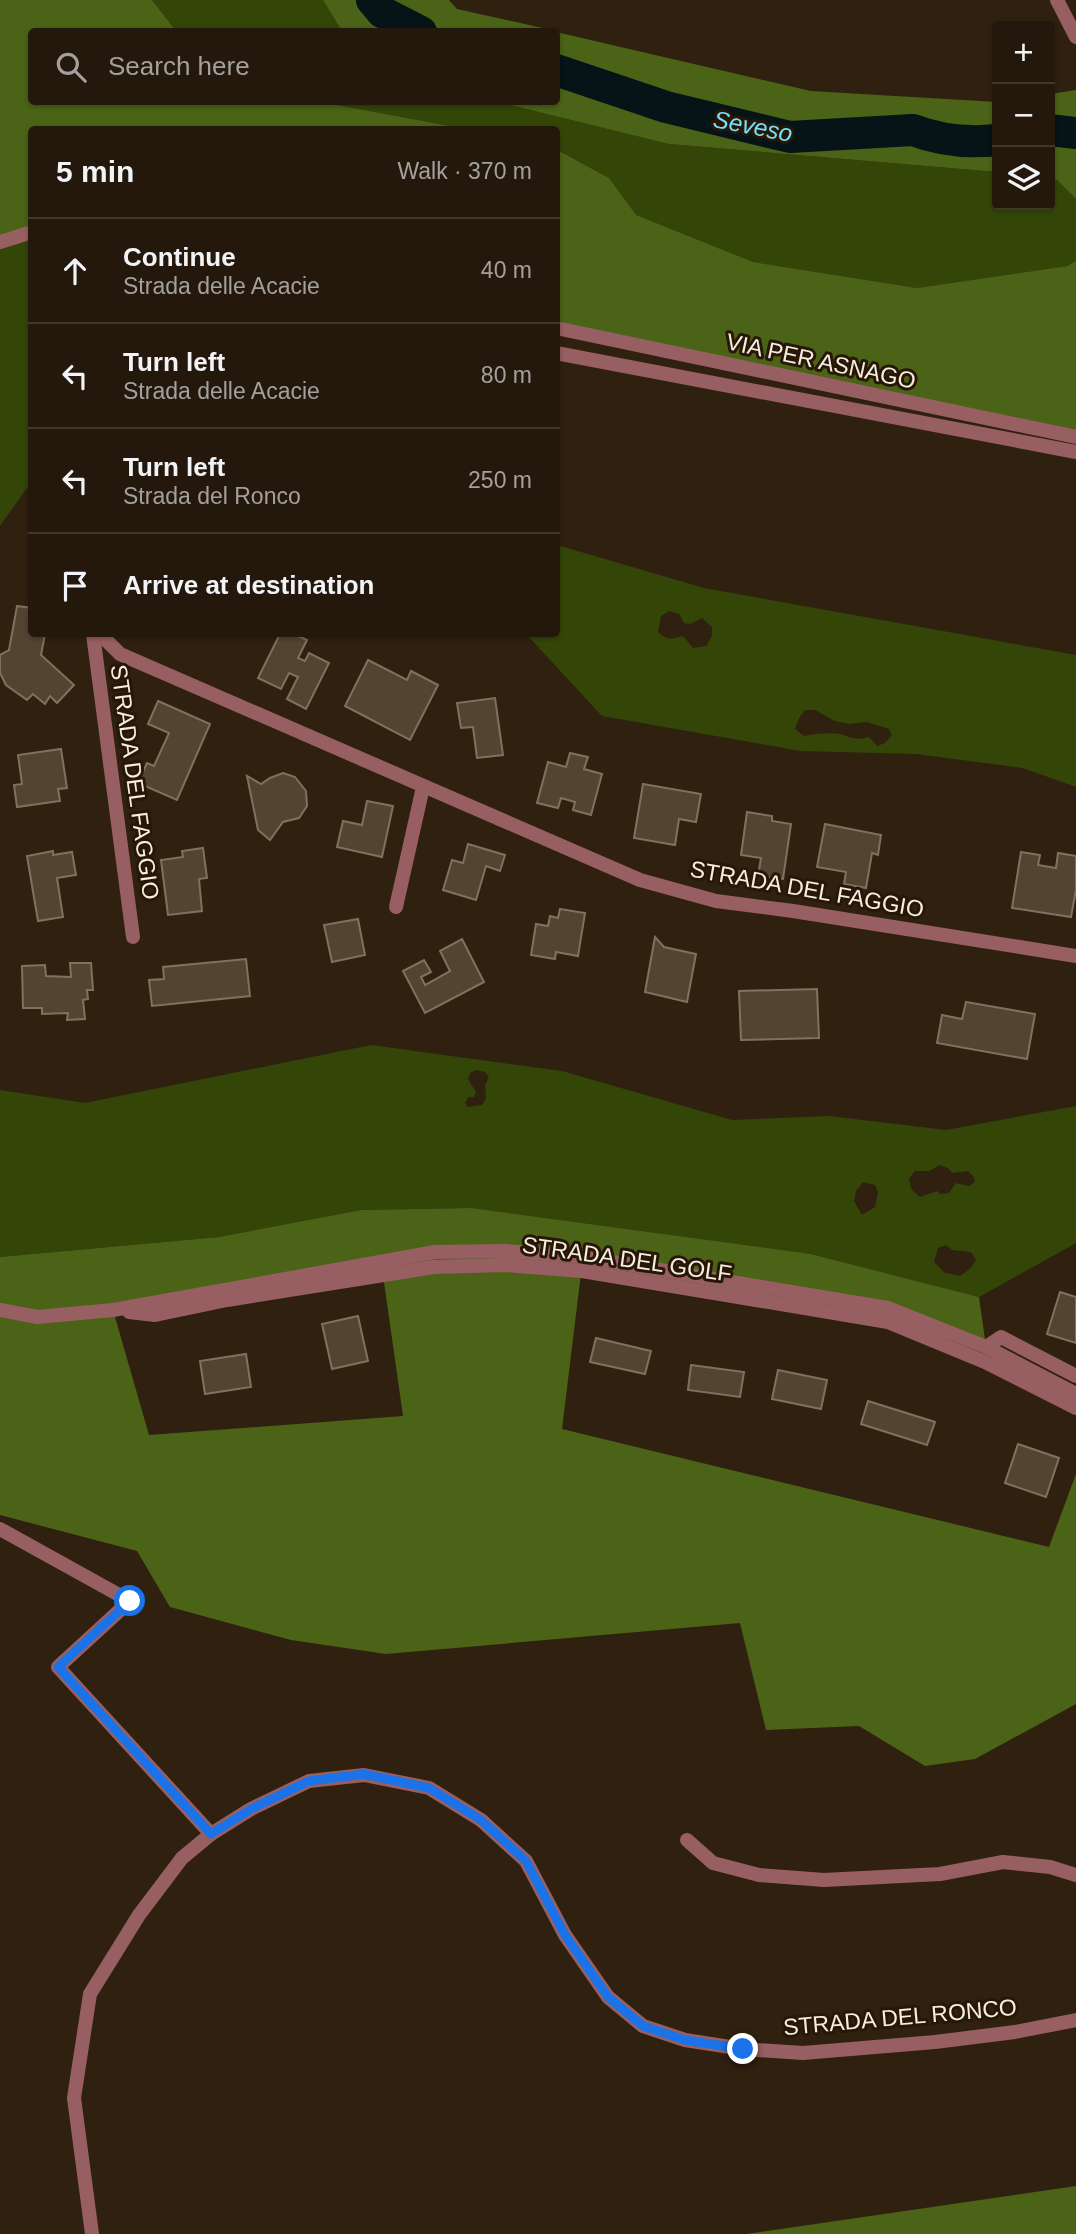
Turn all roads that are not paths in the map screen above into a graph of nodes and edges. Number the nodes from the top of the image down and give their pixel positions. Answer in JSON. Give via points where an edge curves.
{"nodes":[{"id":1,"x":1057,"y":0,"type":"edge"},
{"id":2,"x":1076,"y":37,"type":"edge"},
{"id":3,"x":28,"y":233,"type":"edge"},
{"id":4,"x":0,"y":242,"type":"edge"},
{"id":5,"x":560,"y":329,"type":"edge"},
{"id":6,"x":560,"y":354,"type":"edge"},
{"id":7,"x":1076,"y":437,"type":"edge"},
{"id":8,"x":1076,"y":452,"type":"edge"},
{"id":9,"x":93,"y":637,"type":"edge"},
{"id":10,"x":103,"y":637,"type":"edge"},
{"id":11,"x":423,"y":787,"type":"junction"},
{"id":12,"x":396,"y":907,"type":"dead end"},
{"id":13,"x":133,"y":937,"type":"dead end"},
{"id":14,"x":1076,"y":956,"type":"edge"},
{"id":15,"x":0,"y":1310,"type":"edge"},
{"id":16,"x":113,"y":1310,"type":"junction"},
{"id":17,"x":986,"y":1347,"type":"junction"},
{"id":18,"x":1076,"y":1376,"type":"edge"},
{"id":19,"x":1076,"y":1394,"type":"edge"},
{"id":20,"x":1076,"y":1408,"type":"edge"},
{"id":21,"x":0,"y":1529,"type":"edge"},
{"id":22,"x":211,"y":1834,"type":"junction"},
{"id":23,"x":687,"y":1840,"type":"dead end"},
{"id":24,"x":1076,"y":1875,"type":"edge"},
{"id":25,"x":1076,"y":2020,"type":"edge"},
{"id":26,"x":92,"y":2234,"type":"edge"}],
"edges":[{"from":1,"to":2,"type":"street"},
{"from":3,"to":4,"type":"street"},
{"from":5,"to":7,"type":"street","name":"VIA PER ASNAGO"},
{"from":6,"to":8,"type":"street"},
{"from":9,"to":13,"type":"street","name":"STRADA DEL FAGGIO"},
{"from":10,"to":11,"type":"street","name":"STRADA DEL FAGGIO","via":[[120,654]]},
{"from":11,"to":12,"type":"street"},
{"from":11,"to":14,"type":"street","name":"STRADA DEL FAGGIO","via":[[640,880],[716,901]]},
{"from":15,"to":16,"type":"street","name":"STRADA DEL GOLF","via":[[37,1317]]},
{"from":16,"to":17,"type":"street","name":"STRADA DEL GOLF","via":[[435,1252],[505,1251],[583,1257],[888,1308]]},
{"from":16,"to":20,"type":"street","name":"STRADA DEL GOLF","via":[[155,1315],[434,1267],[505,1265],[582,1271],[888,1322],[985,1362]]},
{"from":17,"to":18,"type":"street","name":"STRADA DEL GOLF","via":[[1001,1337]]},
{"from":17,"to":19,"type":"street","name":"STRADA DEL GOLF"},
{"from":21,"to":22,"type":"street","via":[[130,1601],[58,1667]]},
{"from":22,"to":25,"type":"street","name":"STRADA DEL RONCO","via":[[309,1781],[364,1774],[429,1788],[481,1820],[526,1861],[565,1935],[608,1997],[643,2026],[685,2040],[803,2053],[1015,2032]]},
{"from":22,"to":26,"type":"street","name":"STRADA DEL RONCO","via":[[182,1858],[139,1915],[90,1994],[74,2098]]},
{"from":23,"to":24,"type":"street","via":[[713,1863],[759,1875],[824,1880],[940,1874],[1003,1861]]}]}
